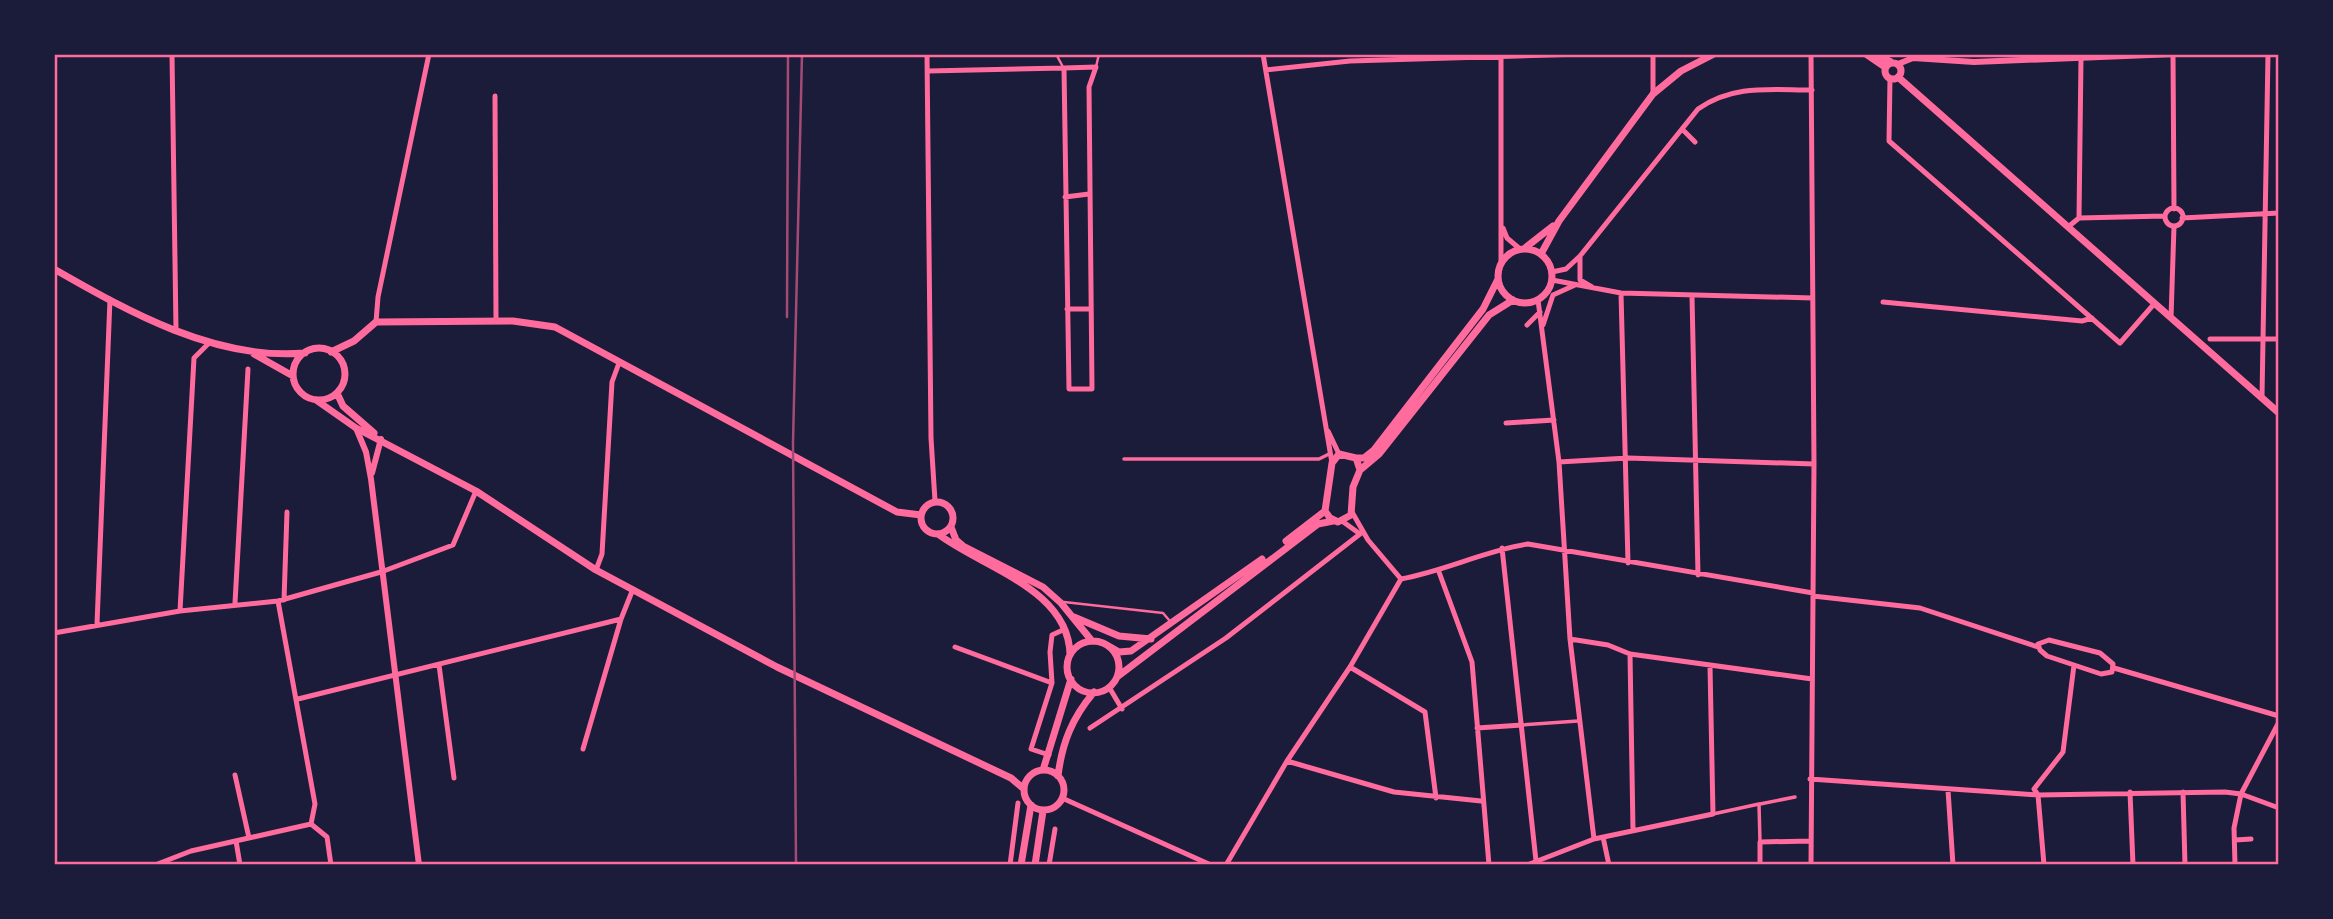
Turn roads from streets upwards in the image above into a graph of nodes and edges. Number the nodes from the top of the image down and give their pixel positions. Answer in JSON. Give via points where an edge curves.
{"nodes":[{"id":1,"x":172,"y":54,"type":"edge"},
{"id":2,"x":429,"y":54,"type":"edge"},
{"id":3,"x":927,"y":54,"type":"edge"},
{"id":4,"x":1263,"y":54,"type":"edge"},
{"id":5,"x":1582,"y":54,"type":"edge"},
{"id":6,"x":1653,"y":54,"type":"edge"},
{"id":7,"x":1714,"y":54,"type":"edge"},
{"id":8,"x":1811,"y":54,"type":"edge"},
{"id":9,"x":1866,"y":54,"type":"edge"},
{"id":10,"x":1875,"y":54,"type":"edge"},
{"id":11,"x":2174,"y":54,"type":"edge"},
{"id":12,"x":2268,"y":54,"type":"edge"},
{"id":13,"x":1501,"y":56,"type":"edge"},
{"id":14,"x":2041,"y":56,"type":"edge"},
{"id":15,"x":1350,"y":58,"type":"edge"},
{"id":16,"x":2081,"y":58,"type":"junction"},
{"id":17,"x":1892,"y":65,"type":"junction"},
{"id":18,"x":1064,"y":68,"type":"junction"},
{"id":19,"x":1266,"y":70,"type":"junction"},
{"id":20,"x":928,"y":71,"type":"junction"},
{"id":21,"x":1894,"y":77,"type":"junction"},
{"id":22,"x":1812,"y":90,"type":"junction"},
{"id":23,"x":1653,"y":94,"type":"junction"},
{"id":24,"x":495,"y":96,"type":"dead end"},
{"id":25,"x":1682,"y":129,"type":"junction"},
{"id":26,"x":1695,"y":142,"type":"dead end"},
{"id":27,"x":1089,"y":194,"type":"junction"},
{"id":28,"x":1065,"y":197,"type":"junction"},
{"id":29,"x":2174,"y":209,"type":"junction"},
{"id":30,"x":2279,"y":213,"type":"edge"},
{"id":31,"x":2266,"y":214,"type":"junction"},
{"id":32,"x":2165,"y":216,"type":"junction"},
{"id":33,"x":2079,"y":218,"type":"junction"},
{"id":34,"x":2182,"y":218,"type":"junction"},
{"id":35,"x":1559,"y":221,"type":"junction"},
{"id":36,"x":1502,"y":226,"type":"junction"},
{"id":37,"x":2174,"y":226,"type":"junction"},
{"id":38,"x":2068,"y":227,"type":"junction"},
{"id":39,"x":1522,"y":249,"type":"junction"},
{"id":40,"x":1541,"y":254,"type":"junction"},
{"id":41,"x":1580,"y":256,"type":"junction"},
{"id":42,"x":1501,"y":265,"type":"junction"},
{"id":43,"x":57,"y":271,"type":"edge"},
{"id":44,"x":1552,"y":276,"type":"junction"},
{"id":45,"x":1498,"y":279,"type":"junction"},
{"id":46,"x":54,"y":281,"type":"edge"},
{"id":47,"x":1577,"y":284,"type":"junction"},
{"id":48,"x":1592,"y":287,"type":"junction"},
{"id":49,"x":1621,"y":293,"type":"junction"},
{"id":50,"x":1692,"y":296,"type":"junction"},
{"id":51,"x":1813,"y":298,"type":"junction"},
{"id":52,"x":110,"y":299,"type":"junction"},
{"id":53,"x":1513,"y":300,"type":"junction"},
{"id":54,"x":1538,"y":300,"type":"junction"},
{"id":55,"x":1883,"y":302,"type":"dead end"},
{"id":56,"x":2154,"y":304,"type":"junction"},
{"id":57,"x":1067,"y":309,"type":"junction"},
{"id":58,"x":1090,"y":309,"type":"junction"},
{"id":59,"x":1539,"y":312,"type":"junction"},
{"id":60,"x":2092,"y":318,"type":"junction"},
{"id":61,"x":2171,"y":318,"type":"junction"},
{"id":62,"x":496,"y":321,"type":"junction"},
{"id":63,"x":376,"y":323,"type":"junction"},
{"id":64,"x":1527,"y":325,"type":"dead end"},
{"id":65,"x":1542,"y":328,"type":"junction"},
{"id":66,"x":176,"y":330,"type":"junction"},
{"id":67,"x":2265,"y":338,"type":"junction"},
{"id":68,"x":2210,"y":339,"type":"dead end"},
{"id":69,"x":2279,"y":340,"type":"edge"},
{"id":70,"x":211,"y":341,"type":"junction"},
{"id":71,"x":331,"y":352,"type":"junction"},
{"id":72,"x":251,"y":353,"type":"junction"},
{"id":73,"x":304,"y":353,"type":"junction"},
{"id":74,"x":620,"y":363,"type":"junction"},
{"id":75,"x":248,"y":369,"type":"dead end"},
{"id":76,"x":293,"y":376,"type":"junction"},
{"id":77,"x":337,"y":393,"type":"junction"},
{"id":78,"x":2262,"y":397,"type":"junction"},
{"id":79,"x":316,"y":400,"type":"junction"},
{"id":80,"x":2279,"y":413,"type":"edge"},
{"id":81,"x":1554,"y":420,"type":"junction"},
{"id":82,"x":1506,"y":423,"type":"dead end"},
{"id":83,"x":356,"y":428,"type":"junction"},
{"id":84,"x":1327,"y":428,"type":"junction"},
{"id":85,"x":381,"y":439,"type":"junction"},
{"id":86,"x":1329,"y":454,"type":"junction"},
{"id":87,"x":1339,"y":454,"type":"junction"},
{"id":88,"x":1356,"y":458,"type":"junction"},
{"id":89,"x":1628,"y":458,"type":"junction"},
{"id":90,"x":1124,"y":459,"type":"dead end"},
{"id":91,"x":1695,"y":461,"type":"junction"},
{"id":92,"x":1559,"y":462,"type":"junction"},
{"id":93,"x":1332,"y":463,"type":"junction"},
{"id":94,"x":1814,"y":464,"type":"junction"},
{"id":95,"x":1360,"y":470,"type":"junction"},
{"id":96,"x":371,"y":479,"type":"junction"},
{"id":97,"x":476,"y":491,"type":"junction"},
{"id":98,"x":935,"y":501,"type":"junction"},
{"id":99,"x":1325,"y":511,"type":"junction"},
{"id":100,"x":1352,"y":512,"type":"junction"},
{"id":101,"x":288,"y":513,"type":"dead end"},
{"id":102,"x":920,"y":515,"type":"junction"},
{"id":103,"x":1338,"y":521,"type":"junction"},
{"id":104,"x":951,"y":527,"type":"junction"},
{"id":105,"x":938,"y":534,"type":"junction"},
{"id":106,"x":1360,"y":534,"type":"junction"},
{"id":107,"x":1368,"y":540,"type":"junction"},
{"id":108,"x":1502,"y":548,"type":"junction"},
{"id":109,"x":1565,"y":548,"type":"junction"},
{"id":110,"x":1628,"y":563,"type":"junction"},
{"id":111,"x":596,"y":570,"type":"junction"},
{"id":112,"x":381,"y":572,"type":"junction"},
{"id":113,"x":1438,"y":572,"type":"junction"},
{"id":114,"x":1698,"y":575,"type":"junction"},
{"id":115,"x":1401,"y":579,"type":"junction"},
{"id":116,"x":633,"y":589,"type":"junction"},
{"id":117,"x":1812,"y":595,"type":"junction"},
{"id":118,"x":281,"y":601,"type":"junction"},
{"id":119,"x":235,"y":603,"type":"junction"},
{"id":120,"x":180,"y":611,"type":"junction"},
{"id":121,"x":1070,"y":615,"type":"junction"},
{"id":122,"x":621,"y":619,"type":"junction"},
{"id":123,"x":97,"y":624,"type":"junction"},
{"id":124,"x":1066,"y":628,"type":"junction"},
{"id":125,"x":54,"y":633,"type":"edge"},
{"id":126,"x":1152,"y":639,"type":"junction"},
{"id":127,"x":1570,"y":639,"type":"junction"},
{"id":128,"x":1092,"y":641,"type":"junction"},
{"id":129,"x":1105,"y":644,"type":"junction"},
{"id":130,"x":2038,"y":646,"type":"junction"},
{"id":131,"x":955,"y":647,"type":"dead end"},
{"id":132,"x":1630,"y":654,"type":"junction"},
{"id":133,"x":1070,"y":655,"type":"junction"},
{"id":134,"x":439,"y":665,"type":"junction"},
{"id":135,"x":2074,"y":665,"type":"junction"},
{"id":136,"x":1710,"y":666,"type":"junction"},
{"id":137,"x":1350,"y":667,"type":"junction"},
{"id":138,"x":2114,"y":668,"type":"junction"},
{"id":139,"x":394,"y":675,"type":"junction"},
{"id":140,"x":1116,"y":677,"type":"junction"},
{"id":141,"x":1071,"y":679,"type":"junction"},
{"id":142,"x":1812,"y":679,"type":"junction"},
{"id":143,"x":1052,"y":683,"type":"junction"},
{"id":144,"x":1109,"y":687,"type":"junction"},
{"id":145,"x":1094,"y":692,"type":"junction"},
{"id":146,"x":298,"y":699,"type":"junction"},
{"id":147,"x":1122,"y":709,"type":"junction"},
{"id":148,"x":2279,"y":716,"type":"edge"},
{"id":149,"x":1578,"y":721,"type":"junction"},
{"id":150,"x":2279,"y":722,"type":"edge"},
{"id":151,"x":1522,"y":725,"type":"junction"},
{"id":152,"x":1090,"y":728,"type":"dead end"},
{"id":153,"x":1476,"y":728,"type":"junction"},
{"id":154,"x":583,"y":749,"type":"dead end"},
{"id":155,"x":1049,"y":755,"type":"junction"},
{"id":156,"x":1287,"y":761,"type":"junction"},
{"id":157,"x":1043,"y":770,"type":"junction"},
{"id":158,"x":235,"y":775,"type":"dead end"},
{"id":159,"x":1058,"y":776,"type":"junction"},
{"id":160,"x":454,"y":778,"type":"dead end"},
{"id":161,"x":1810,"y":779,"type":"junction"},
{"id":162,"x":1024,"y":789,"type":"junction"},
{"id":163,"x":1948,"y":790,"type":"junction"},
{"id":164,"x":2130,"y":792,"type":"junction"},
{"id":165,"x":2183,"y":792,"type":"junction"},
{"id":166,"x":2241,"y":794,"type":"junction"},
{"id":167,"x":2038,"y":795,"type":"junction"},
{"id":168,"x":1795,"y":797,"type":"dead end"},
{"id":169,"x":1062,"y":798,"type":"junction"},
{"id":170,"x":1436,"y":798,"type":"junction"},
{"id":171,"x":1481,"y":802,"type":"junction"},
{"id":172,"x":1018,"y":803,"type":"dead end"},
{"id":173,"x":1759,"y":804,"type":"junction"},
{"id":174,"x":1031,"y":805,"type":"junction"},
{"id":175,"x":2279,"y":808,"type":"edge"},
{"id":176,"x":1043,"y":811,"type":"junction"},
{"id":177,"x":1713,"y":814,"type":"junction"},
{"id":178,"x":311,"y":824,"type":"junction"},
{"id":179,"x":1055,"y":829,"type":"dead end"},
{"id":180,"x":1633,"y":831,"type":"junction"},
{"id":181,"x":1603,"y":837,"type":"junction"},
{"id":182,"x":249,"y":838,"type":"junction"},
{"id":183,"x":1594,"y":839,"type":"junction"},
{"id":184,"x":2251,"y":839,"type":"dead end"},
{"id":185,"x":2235,"y":840,"type":"junction"},
{"id":186,"x":236,"y":841,"type":"junction"},
{"id":187,"x":1810,"y":841,"type":"junction"},
{"id":188,"x":1759,"y":842,"type":"junction"},
{"id":189,"x":1536,"y":861,"type":"junction"},
{"id":190,"x":1011,"y":864,"type":"edge"},
{"id":191,"x":155,"y":865,"type":"edge"},
{"id":192,"x":240,"y":865,"type":"edge"},
{"id":193,"x":331,"y":865,"type":"edge"},
{"id":194,"x":419,"y":865,"type":"edge"},
{"id":195,"x":1021,"y":865,"type":"edge"},
{"id":196,"x":1035,"y":865,"type":"edge"},
{"id":197,"x":1049,"y":865,"type":"edge"},
{"id":198,"x":1211,"y":865,"type":"edge"},
{"id":199,"x":1226,"y":865,"type":"edge"},
{"id":200,"x":1489,"y":865,"type":"edge"},
{"id":201,"x":1527,"y":865,"type":"edge"},
{"id":202,"x":1609,"y":865,"type":"edge"},
{"id":203,"x":1759,"y":865,"type":"edge"},
{"id":204,"x":1811,"y":865,"type":"edge"},
{"id":205,"x":1954,"y":865,"type":"edge"},
{"id":206,"x":2044,"y":865,"type":"edge"},
{"id":207,"x":2133,"y":865,"type":"edge"},
{"id":208,"x":2185,"y":865,"type":"edge"},
{"id":209,"x":2235,"y":865,"type":"edge"}],
"edges":[{"from":1,"to":66,"type":"street"},
{"from":2,"to":63,"type":"street"},
{"from":3,"to":20,"type":"street"},
{"from":4,"to":19,"type":"street"},
{"from":5,"to":13,"type":"street"},
{"from":6,"to":23,"type":"street"},
{"from":7,"to":23,"type":"main road","via":[[1681,71]]},
{"from":8,"to":22,"type":"street"},
{"from":9,"to":17,"type":"main road"},
{"from":10,"to":17,"type":"main road"},
{"from":11,"to":16,"type":"street"},
{"from":11,"to":29,"type":"street"},
{"from":12,"to":31,"type":"street"},
{"from":13,"to":15,"type":"street"},
{"from":13,"to":36,"type":"street"},
{"from":14,"to":16,"type":"street"},
{"from":14,"to":17,"type":"street","via":[[1960,62],[1913,58]]},
{"from":15,"to":19,"type":"street"},
{"from":16,"to":33,"type":"street"},
{"from":17,"to":21,"type":"main road","via":[[1901,71]]},
{"from":17,"to":21,"type":"main road","via":[[1885,75]]},
{"from":18,"to":20,"type":"street"},
{"from":18,"to":27,"type":"street","via":[[1096,67],[1089,86]]},
{"from":18,"to":28,"type":"street"},
{"from":19,"to":84,"type":"street"},
{"from":20,"to":98,"type":"street"},
{"from":21,"to":38,"type":"main road"},
{"from":21,"to":60,"type":"street","via":[[1889,141]]},
{"from":22,"to":25,"type":"street","via":[[1730,92],[1699,109]]},
{"from":22,"to":51,"type":"street"},
{"from":23,"to":35,"type":"main road"},
{"from":24,"to":62,"type":"street"},
{"from":25,"to":26,"type":"street"},
{"from":25,"to":41,"type":"street"},
{"from":27,"to":28,"type":"street"},
{"from":27,"to":58,"type":"street"},
{"from":28,"to":57,"type":"street"},
{"from":29,"to":32,"type":"street"},
{"from":29,"to":34,"type":"street"},
{"from":30,"to":31,"type":"street"},
{"from":31,"to":34,"type":"street"},
{"from":31,"to":67,"type":"street"},
{"from":32,"to":33,"type":"street"},
{"from":32,"to":37,"type":"street"},
{"from":33,"to":38,"type":"street"},
{"from":34,"to":37,"type":"street"},
{"from":35,"to":39,"type":"main road"},
{"from":35,"to":40,"type":"main road"},
{"from":36,"to":39,"type":"street","via":[[1507,238]]},
{"from":36,"to":42,"type":"street"},
{"from":37,"to":61,"type":"street"},
{"from":38,"to":56,"type":"main road"},
{"from":39,"to":40,"type":"main road"},
{"from":39,"to":42,"type":"main road","via":[[1508,254]]},
{"from":40,"to":44,"type":"main road"},
{"from":41,"to":44,"type":"street"},
{"from":41,"to":48,"type":"street","via":[[1580,280]]},
{"from":42,"to":45,"type":"main road"},
{"from":43,"to":46,"type":"street"},
{"from":43,"to":52,"type":"main road"},
{"from":44,"to":47,"type":"street"},
{"from":44,"to":54,"type":"main road","via":[[1547,292]]},
{"from":45,"to":53,"type":"main road"},
{"from":45,"to":88,"type":"main road","via":[[1483,309],[1374,450]]},
{"from":47,"to":48,"type":"street"},
{"from":47,"to":65,"type":"street","via":[[1553,295]]},
{"from":48,"to":49,"type":"street"},
{"from":49,"to":50,"type":"street"},
{"from":49,"to":89,"type":"street"},
{"from":50,"to":51,"type":"street"},
{"from":50,"to":91,"type":"street"},
{"from":51,"to":94,"type":"street"},
{"from":52,"to":66,"type":"main road"},
{"from":52,"to":123,"type":"street"},
{"from":53,"to":54,"type":"main road"},
{"from":53,"to":95,"type":"main road","via":[[1489,314],[1379,454]]},
{"from":54,"to":59,"type":"street"},
{"from":55,"to":60,"type":"street","via":[[2082,321]]},
{"from":56,"to":60,"type":"street","via":[[2120,343]]},
{"from":56,"to":61,"type":"main road"},
{"from":57,"to":58,"type":"street"},
{"from":57,"to":58,"type":"street","via":[[1069,389],[1092,389]]},
{"from":59,"to":64,"type":"street"},
{"from":59,"to":65,"type":"street"},
{"from":61,"to":78,"type":"main road"},
{"from":62,"to":63,"type":"main road"},
{"from":62,"to":74,"type":"main road","via":[[555,327]]},
{"from":63,"to":71,"type":"main road"},
{"from":65,"to":81,"type":"street"},
{"from":66,"to":70,"type":"main road"},
{"from":67,"to":68,"type":"street"},
{"from":67,"to":69,"type":"street"},
{"from":67,"to":78,"type":"street"},
{"from":70,"to":72,"type":"main road"},
{"from":70,"to":120,"type":"street","via":[[194,358]]},
{"from":71,"to":73,"type":"main road","via":[[316,349]]},
{"from":71,"to":77,"type":"main road","via":[[344,369]]},
{"from":72,"to":73,"type":"main road"},
{"from":72,"to":76,"type":"main road"},
{"from":73,"to":76,"type":"main road"},
{"from":74,"to":102,"type":"main road","via":[[897,512]]},
{"from":74,"to":111,"type":"street","via":[[612,382],[602,554]]},
{"from":75,"to":119,"type":"street"},
{"from":76,"to":79,"type":"main road","via":[[300,393]]},
{"from":77,"to":79,"type":"main road"},
{"from":77,"to":85,"type":"main road","via":[[343,406]]},
{"from":78,"to":80,"type":"main road"},
{"from":79,"to":83,"type":"main road"},
{"from":81,"to":82,"type":"street"},
{"from":81,"to":92,"type":"street"},
{"from":83,"to":85,"type":"main road"},
{"from":83,"to":96,"type":"street"},
{"from":84,"to":86,"type":"street"},
{"from":84,"to":87,"type":"street"},
{"from":85,"to":96,"type":"street"},
{"from":85,"to":97,"type":"main road"},
{"from":86,"to":90,"type":"street","via":[[1319,459]]},
{"from":86,"to":93,"type":"street"},
{"from":87,"to":88,"type":"main road"},
{"from":87,"to":93,"type":"main road"},
{"from":88,"to":95,"type":"main road"},
{"from":89,"to":91,"type":"street"},
{"from":89,"to":92,"type":"street"},
{"from":89,"to":110,"type":"street"},
{"from":91,"to":94,"type":"street"},
{"from":91,"to":114,"type":"street"},
{"from":92,"to":109,"type":"street"},
{"from":93,"to":99,"type":"main road"},
{"from":94,"to":117,"type":"street"},
{"from":95,"to":100,"type":"main road","via":[[1353,487]]},
{"from":96,"to":112,"type":"street"},
{"from":97,"to":111,"type":"main road"},
{"from":97,"to":112,"type":"street","via":[[453,545]]},
{"from":98,"to":102,"type":"main road"},
{"from":98,"to":104,"type":"main road","via":[[952,511]]},
{"from":99,"to":103,"type":"main road"},
{"from":99,"to":126,"type":"main road"},
{"from":100,"to":103,"type":"main road"},
{"from":100,"to":107,"type":"street"},
{"from":101,"to":118,"type":"street"},
{"from":102,"to":105,"type":"main road","via":[[924,528]]},
{"from":103,"to":106,"type":"street"},
{"from":103,"to":140,"type":"main road","via":[[1318,524]]},
{"from":104,"to":105,"type":"main road"},
{"from":104,"to":121,"type":"main road","via":[[963,546],[1043,587]]},
{"from":105,"to":124,"type":"main road","via":[[1037,591]]},
{"from":106,"to":107,"type":"street"},
{"from":106,"to":147,"type":"street","via":[[1226,638]]},
{"from":107,"to":115,"type":"street"},
{"from":108,"to":109,"type":"street","via":[[1528,544]]},
{"from":108,"to":113,"type":"street"},
{"from":108,"to":151,"type":"street"},
{"from":109,"to":110,"type":"street"},
{"from":109,"to":127,"type":"street"},
{"from":110,"to":114,"type":"street"},
{"from":111,"to":116,"type":"main road"},
{"from":112,"to":118,"type":"street"},
{"from":112,"to":139,"type":"street"},
{"from":113,"to":115,"type":"street"},
{"from":113,"to":153,"type":"street","via":[[1472,662]]},
{"from":114,"to":117,"type":"street"},
{"from":115,"to":137,"type":"street"},
{"from":116,"to":122,"type":"street"},
{"from":116,"to":162,"type":"main road","via":[[777,667],[1011,778]]},
{"from":117,"to":130,"type":"street","via":[[1920,608]]},
{"from":117,"to":142,"type":"street"},
{"from":118,"to":119,"type":"street"},
{"from":118,"to":146,"type":"street"},
{"from":119,"to":120,"type":"street"},
{"from":120,"to":123,"type":"street"},
{"from":121,"to":126,"type":"main road","via":[[1119,636]]},
{"from":121,"to":128,"type":"main road"},
{"from":122,"to":134,"type":"street"},
{"from":122,"to":154,"type":"street"},
{"from":123,"to":125,"type":"street"},
{"from":124,"to":133,"type":"main road"},
{"from":124,"to":143,"type":"street","via":[[1052,635]]},
{"from":126,"to":129,"type":"main road","via":[[1131,651],[1119,652]]},
{"from":127,"to":132,"type":"street"},
{"from":127,"to":149,"type":"street"},
{"from":128,"to":129,"type":"main road"},
{"from":128,"to":133,"type":"main road"},
{"from":129,"to":140,"type":"main road","via":[[1118,659]]},
{"from":130,"to":135,"type":"street","via":[[2047,656]]},
{"from":130,"to":138,"type":"street","via":[[2049,640],[2077,646],[2105,656]]},
{"from":131,"to":143,"type":"street"},
{"from":132,"to":136,"type":"street"},
{"from":132,"to":180,"type":"street"},
{"from":133,"to":141,"type":"main road"},
{"from":134,"to":139,"type":"street"},
{"from":134,"to":160,"type":"street"},
{"from":135,"to":138,"type":"street","via":[[2101,674]]},
{"from":135,"to":167,"type":"street","via":[[2063,752],[2034,789]]},
{"from":136,"to":142,"type":"street"},
{"from":136,"to":177,"type":"street"},
{"from":137,"to":156,"type":"street"},
{"from":137,"to":170,"type":"street","via":[[1426,712]]},
{"from":138,"to":148,"type":"street"},
{"from":139,"to":146,"type":"street"},
{"from":139,"to":194,"type":"street"},
{"from":140,"to":144,"type":"main road"},
{"from":141,"to":145,"type":"main road","via":[[1083,690]]},
{"from":141,"to":155,"type":"main road"},
{"from":142,"to":161,"type":"street"},
{"from":143,"to":155,"type":"street","via":[[1031,749]]},
{"from":144,"to":145,"type":"main road"},
{"from":144,"to":147,"type":"street"},
{"from":145,"to":159,"type":"main road","via":[[1065,738]]},
{"from":146,"to":178,"type":"street","via":[[315,804]]},
{"from":147,"to":152,"type":"street"},
{"from":149,"to":151,"type":"street"},
{"from":149,"to":183,"type":"street"},
{"from":150,"to":166,"type":"street"},
{"from":151,"to":153,"type":"street"},
{"from":151,"to":189,"type":"street"},
{"from":153,"to":171,"type":"street"},
{"from":155,"to":157,"type":"main road"},
{"from":156,"to":170,"type":"street","via":[[1394,792]]},
{"from":156,"to":199,"type":"street"},
{"from":157,"to":159,"type":"main road"},
{"from":157,"to":162,"type":"main road","via":[[1028,778]]},
{"from":158,"to":182,"type":"street"},
{"from":159,"to":169,"type":"main road"},
{"from":161,"to":163,"type":"street"},
{"from":161,"to":187,"type":"street"},
{"from":162,"to":174,"type":"main road"},
{"from":163,"to":167,"type":"street"},
{"from":163,"to":205,"type":"street"},
{"from":164,"to":165,"type":"street"},
{"from":164,"to":167,"type":"street"},
{"from":164,"to":207,"type":"street"},
{"from":165,"to":166,"type":"street"},
{"from":165,"to":208,"type":"street"},
{"from":166,"to":175,"type":"street"},
{"from":166,"to":185,"type":"street"},
{"from":167,"to":206,"type":"street"},
{"from":168,"to":173,"type":"street"},
{"from":169,"to":176,"type":"main road"},
{"from":169,"to":198,"type":"street"},
{"from":170,"to":171,"type":"street"},
{"from":171,"to":200,"type":"street"},
{"from":172,"to":190,"type":"street"},
{"from":173,"to":177,"type":"street"},
{"from":173,"to":188,"type":"street"},
{"from":174,"to":176,"type":"main road"},
{"from":174,"to":195,"type":"main road"},
{"from":176,"to":196,"type":"main road"},
{"from":177,"to":180,"type":"street"},
{"from":178,"to":182,"type":"street"},
{"from":178,"to":193,"type":"street","via":[[327,837]]},
{"from":179,"to":197,"type":"street"},
{"from":180,"to":181,"type":"street"},
{"from":181,"to":183,"type":"street"},
{"from":181,"to":202,"type":"street"},
{"from":182,"to":186,"type":"street"},
{"from":183,"to":189,"type":"street"},
{"from":184,"to":185,"type":"street"},
{"from":185,"to":209,"type":"street"},
{"from":186,"to":191,"type":"street"},
{"from":186,"to":192,"type":"street"},
{"from":187,"to":188,"type":"street"},
{"from":187,"to":204,"type":"street"},
{"from":188,"to":203,"type":"street"},
{"from":189,"to":201,"type":"street"}]}
